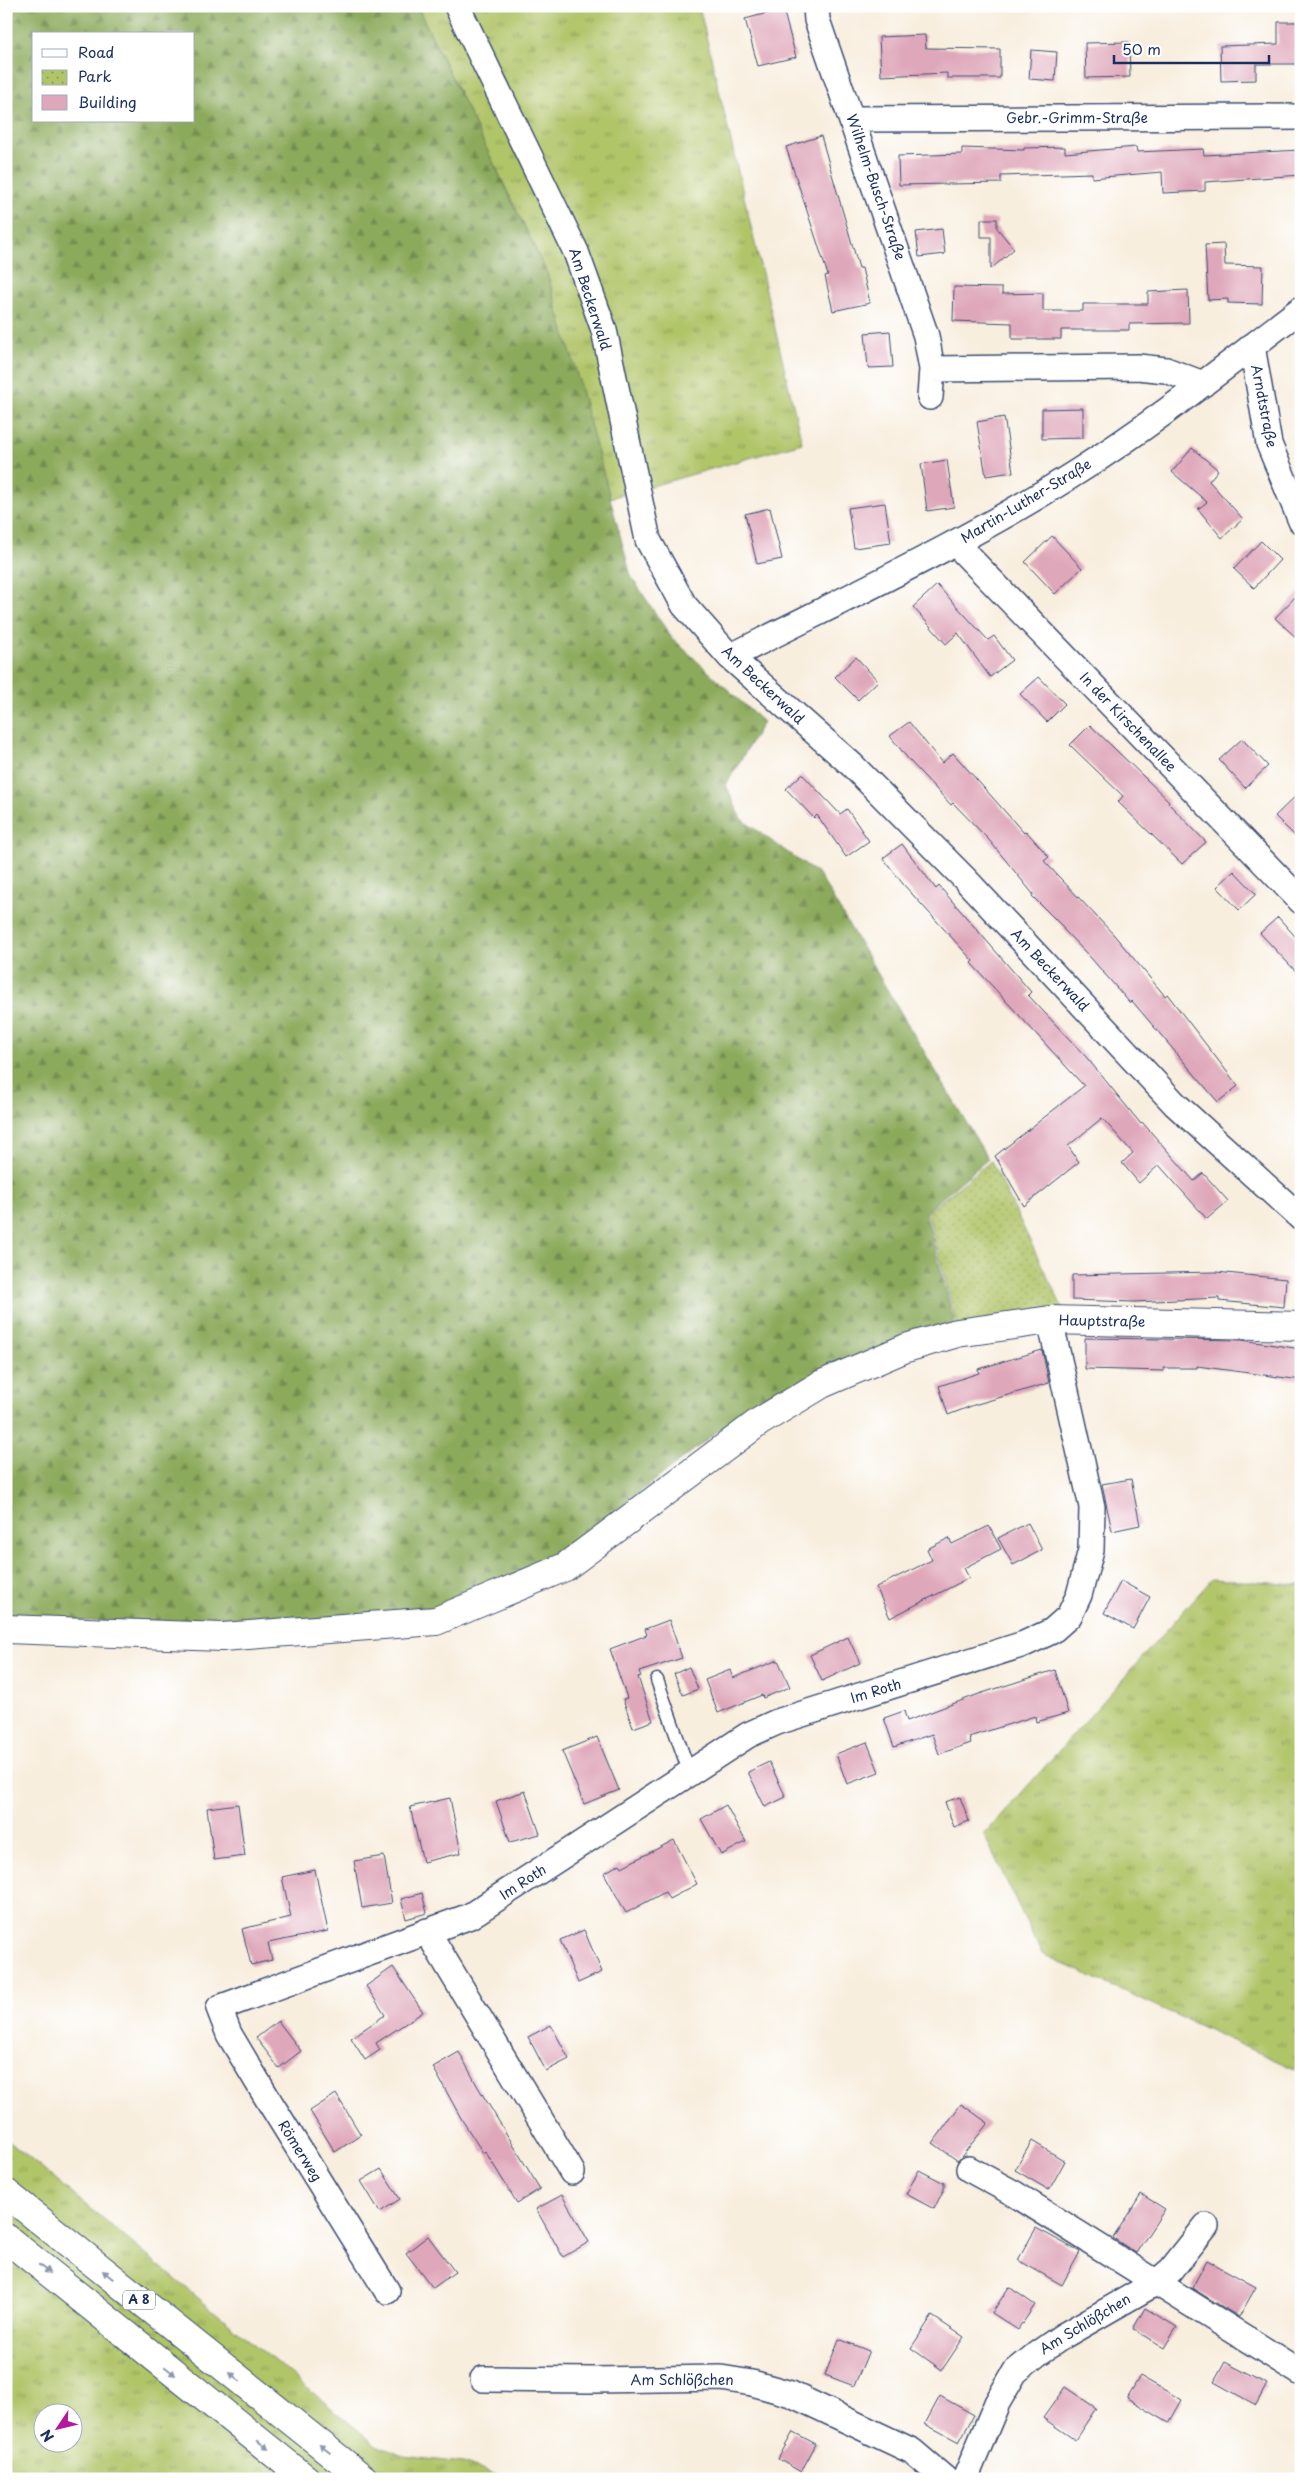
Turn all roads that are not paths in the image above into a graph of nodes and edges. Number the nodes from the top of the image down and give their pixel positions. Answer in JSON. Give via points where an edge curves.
{"nodes":[{"id":1,"x":457,"y":6,"type":"edge"},
{"id":2,"x":816,"y":6,"type":"edge"},
{"id":3,"x":1301,"y":117,"type":"edge"},
{"id":4,"x":853,"y":118,"type":"junction"},
{"id":5,"x":1301,"y":309,"type":"edge"},
{"id":6,"x":1252,"y":346,"type":"junction"},
{"id":7,"x":932,"y":369,"type":"junction"},
{"id":8,"x":1203,"y":384,"type":"junction"},
{"id":9,"x":930,"y":397,"type":"dead end"},
{"id":10,"x":1301,"y":520,"type":"edge"},
{"id":11,"x":955,"y":543,"type":"junction"},
{"id":12,"x":730,"y":657,"type":"junction"},
{"id":13,"x":1301,"y":900,"type":"edge"},
{"id":14,"x":1301,"y":1218,"type":"edge"},
{"id":15,"x":1050,"y":1320,"type":"junction"},
{"id":16,"x":1301,"y":1326,"type":"edge"},
{"id":17,"x":6,"y":1629,"type":"edge"},
{"id":18,"x":657,"y":1680,"type":"dead end"},
{"id":19,"x":690,"y":1774,"type":"junction"},
{"id":20,"x":427,"y":1931,"type":"junction"},
{"id":21,"x":219,"y":2008,"type":"joint"},
{"id":22,"x":969,"y":2168,"type":"dead end"},
{"id":23,"x":572,"y":2172,"type":"dead end"},
{"id":24,"x":6,"y":2193,"type":"edge"},
{"id":25,"x":1206,"y":2226,"type":"dead end"},
{"id":26,"x":6,"y":2238,"type":"edge"},
{"id":27,"x":1157,"y":2282,"type":"junction"},
{"id":28,"x":387,"y":2291,"type":"dead end"},
{"id":29,"x":1301,"y":2373,"type":"edge"},
{"id":30,"x":483,"y":2379,"type":"dead end"},
{"id":31,"x":306,"y":2479,"type":"edge"},
{"id":32,"x":364,"y":2479,"type":"edge"},
{"id":33,"x":945,"y":2479,"type":"edge"},
{"id":34,"x":965,"y":2479,"type":"edge"}],
"edges":[{"from":1,"to":12,"type":"street","name":"Am Beckerwald","via":[[576,252],[604,330],[648,540],[684,605]]},
{"from":2,"to":4,"type":"street","name":"Wilhelm-Busch-Straße"},
{"from":3,"to":4,"type":"street","name":"Gebr.-Grimm-Straße"},
{"from":4,"to":7,"type":"street","name":"Wilhelm-Busch-Straße","via":[[926,336]]},
{"from":5,"to":6,"type":"street","name":"Martin-Luther-Straße"},
{"from":6,"to":8,"type":"street","name":"Martin-Luther-Straße"},
{"from":6,"to":10,"type":"street","name":"Arndtstraße","via":[[1269,444]]},
{"from":7,"to":8,"type":"street","via":[[1138,367],[1166,370]]},
{"from":7,"to":9,"type":"street","name":"Wilhelm-Busch-Straße"},
{"from":8,"to":11,"type":"street","name":"Martin-Luther-Straße","via":[[1078,472]]},
{"from":11,"to":12,"type":"street","name":"Martin-Luther-Straße"},
{"from":11,"to":13,"type":"street","name":"In der Kirschenallee"},
{"from":12,"to":14,"type":"street","name":"Am Beckerwald","via":[[852,765],[965,879],[1175,1104]]},
{"from":15,"to":16,"type":"main road","name":"Hauptstraße"},
{"from":15,"to":17,"type":"main road","name":"Hauptstraße","via":[[957,1333],[906,1348],[822,1384],[759,1422],[565,1567],[436,1621],[222,1637]]},
{"from":15,"to":19,"type":"street","name":"Im Roth","via":[[1092,1506],[1091,1550],[1080,1595],[1069,1616],[1052,1631],[1024,1644],[776,1722],[748,1735]]},
{"from":18,"to":19,"type":"lane"},
{"from":19,"to":20,"type":"street","name":"Im Roth","via":[[470,1916]]},
{"from":20,"to":21,"type":"street","name":"Im Roth"},
{"from":20,"to":23,"type":"street"},
{"from":21,"to":28,"type":"street","name":"Römerweg","via":[[229,2034]]},
{"from":22,"to":27,"type":"street"},
{"from":32,"to":24,"type":"main road","number":"A 8","one_way":true},
{"from":25,"to":27,"type":"street","name":"Am Schlößchen","via":[[1171,2270]]},
{"from":26,"to":31,"type":"main road","number":"A 8","one_way":true},
{"from":27,"to":29,"type":"street"},
{"from":27,"to":34,"type":"street","name":"Am Schlößchen","via":[[1063,2336],[1015,2372]]},
{"from":30,"to":33,"type":"street","name":"Am Schlößchen","via":[[722,2378],[752,2383],[791,2394],[912,2451]]}]}
